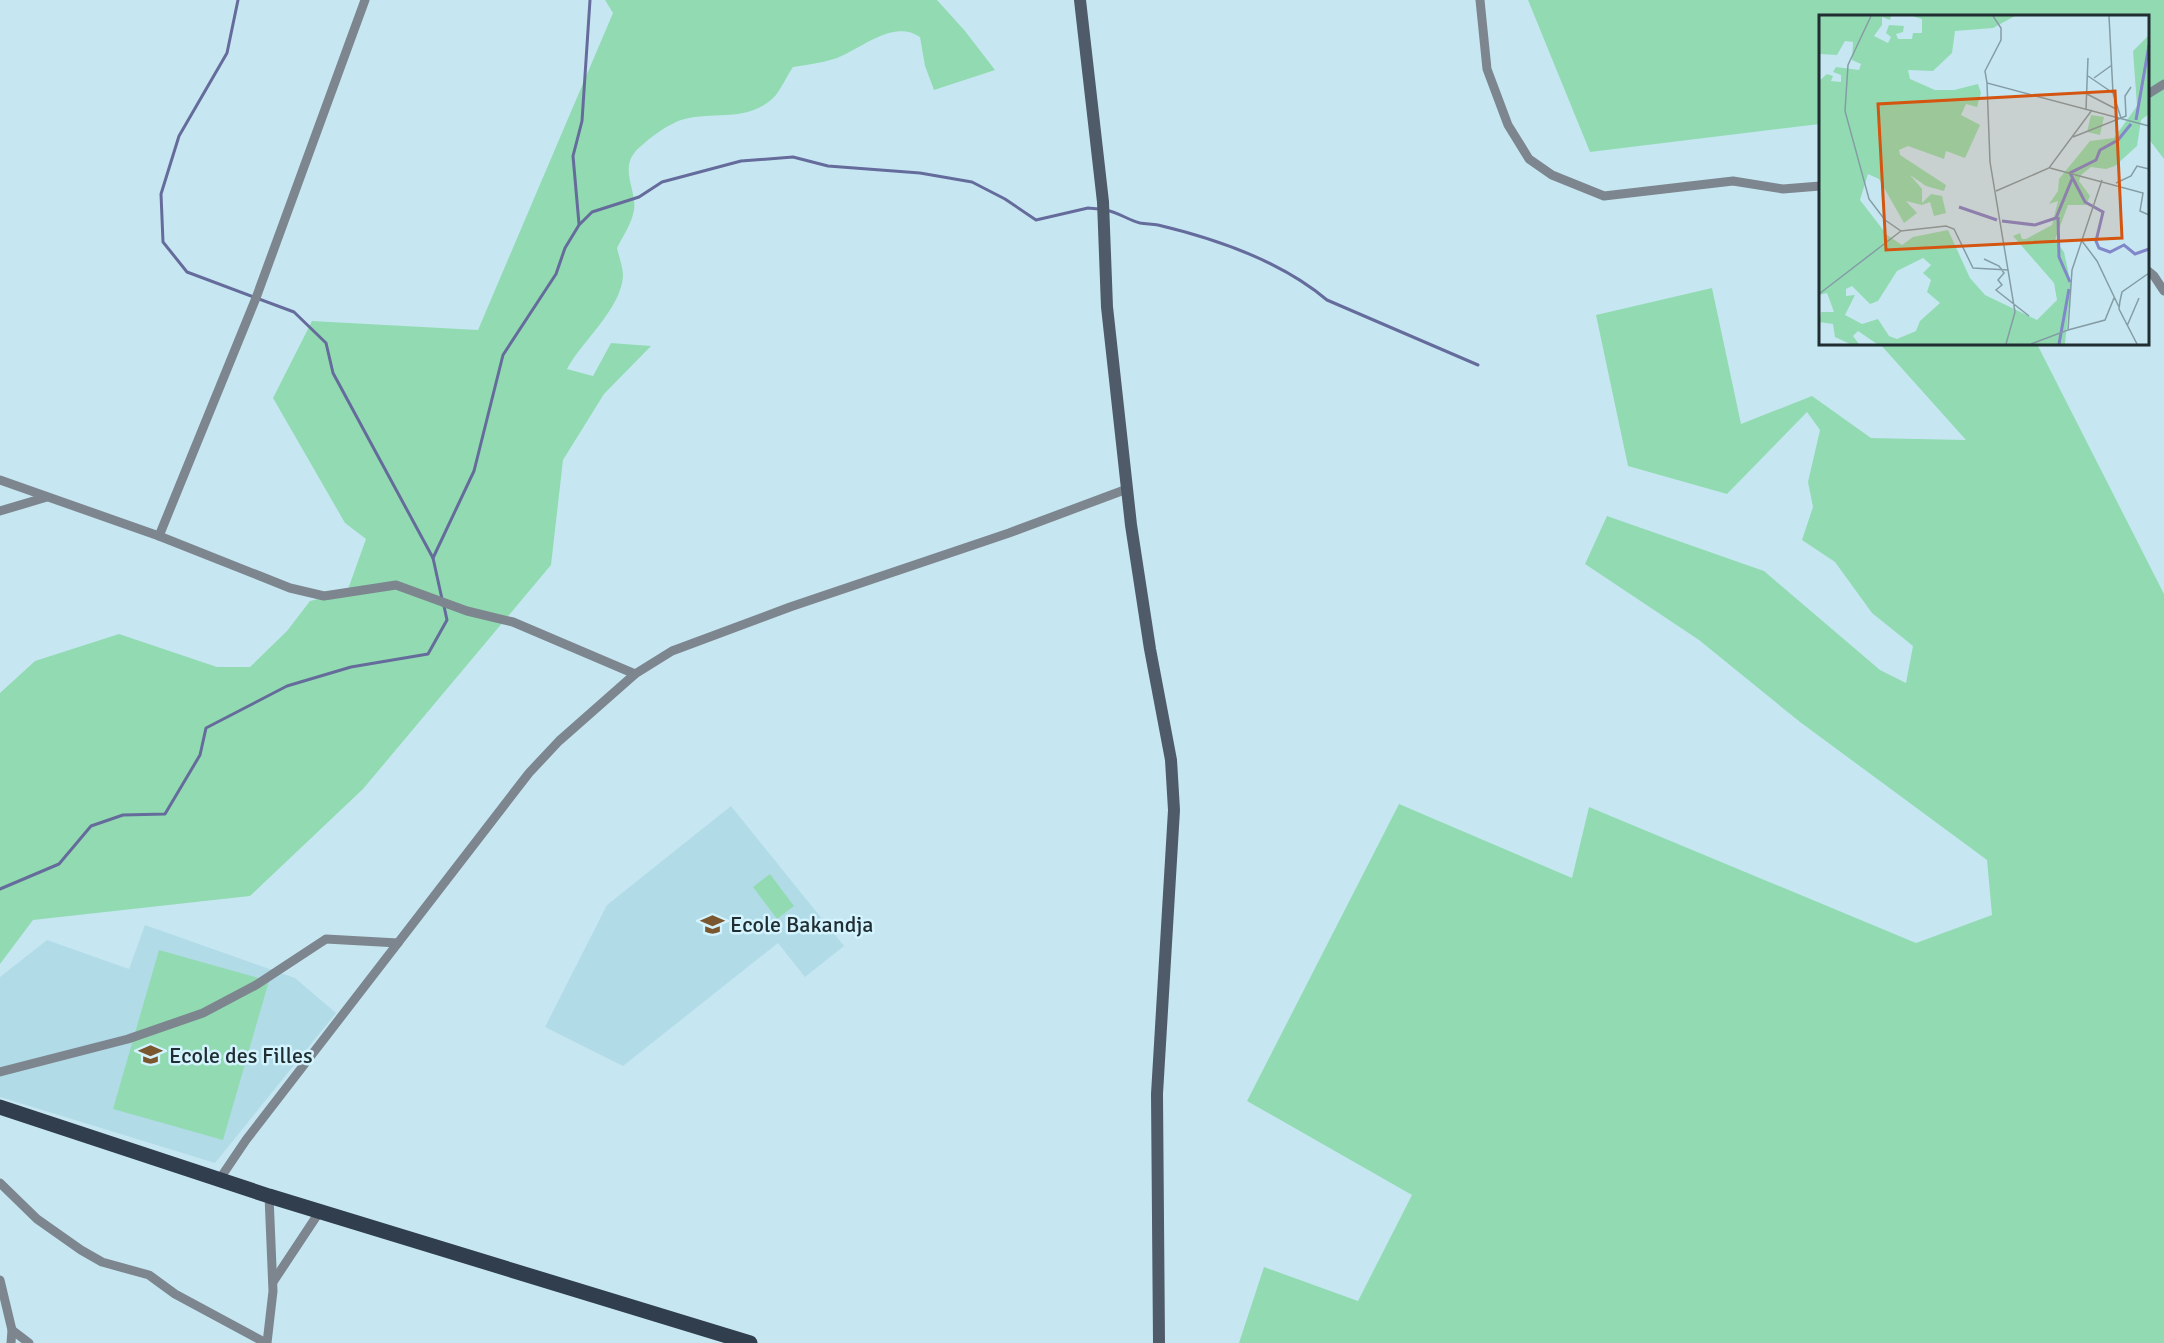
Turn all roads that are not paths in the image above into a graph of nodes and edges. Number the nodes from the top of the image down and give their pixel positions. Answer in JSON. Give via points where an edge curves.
{"nodes":[{"id":1,"x":365,"y":0,"type":"edge"},
{"id":2,"x":1080,"y":0,"type":"edge"},
{"id":3,"x":1480,"y":0,"type":"edge"},
{"id":4,"x":2164,"y":84,"type":"edge"},
{"id":5,"x":2149,"y":93,"type":"edge"},
{"id":6,"x":1819,"y":186,"type":"edge"},
{"id":7,"x":2149,"y":272,"type":"edge"},
{"id":8,"x":2164,"y":291,"type":"edge"},
{"id":9,"x":0,"y":480,"type":"edge"},
{"id":10,"x":1127,"y":489,"type":"junction"},
{"id":11,"x":47,"y":497,"type":"junction"},
{"id":12,"x":0,"y":511,"type":"edge"},
{"id":13,"x":159,"y":536,"type":"junction"},
{"id":14,"x":635,"y":674,"type":"junction"},
{"id":15,"x":398,"y":943,"type":"junction"},
{"id":16,"x":0,"y":1072,"type":"edge"},
{"id":17,"x":0,"y":1107,"type":"edge"},
{"id":18,"x":219,"y":1180,"type":"junction"},
{"id":19,"x":0,"y":1183,"type":"edge"},
{"id":20,"x":269,"y":1196,"type":"junction"},
{"id":21,"x":320,"y":1211,"type":"junction"},
{"id":22,"x":0,"y":1280,"type":"edge"},
{"id":23,"x":273,"y":1282,"type":"junction"},
{"id":24,"x":12,"y":1330,"type":"junction"},
{"id":25,"x":11,"y":1343,"type":"edge"},
{"id":26,"x":29,"y":1343,"type":"edge"},
{"id":27,"x":267,"y":1343,"type":"edge"},
{"id":28,"x":750,"y":1343,"type":"edge"},
{"id":29,"x":1159,"y":1343,"type":"edge"}],
"edges":[{"from":1,"to":13,"type":"street","via":[[256,298]]},
{"from":2,"to":10,"type":"main road","via":[[1105,220],[1107,307]]},
{"from":3,"to":6,"type":"street","via":[[1487,69],[1508,125],[1528,159],[1552,175],[1604,196],[1734,181],[1783,189]]},
{"from":4,"to":5,"type":"street"},
{"from":7,"to":8,"type":"street"},
{"from":9,"to":11,"type":"street"},
{"from":10,"to":14,"type":"street","via":[[1009,534],[722,630],[672,651]]},
{"from":10,"to":29,"type":"main road","via":[[1171,760],[1174,810],[1157,1094]]},
{"from":11,"to":12,"type":"street"},
{"from":11,"to":13,"type":"street"},
{"from":13,"to":14,"type":"street","via":[[290,588],[324,596],[396,585],[467,611],[513,622]]},
{"from":14,"to":15,"type":"street","via":[[529,773]]},
{"from":15,"to":16,"type":"street","via":[[326,939],[256,985],[203,1013],[128,1039]]},
{"from":15,"to":18,"type":"street"},
{"from":17,"to":18,"type":"main road"},
{"from":18,"to":20,"type":"main road"},
{"from":19,"to":27,"type":"street","via":[[37,1219],[81,1250],[102,1262],[149,1275]]},
{"from":20,"to":21,"type":"main road"},
{"from":20,"to":23,"type":"street"},
{"from":21,"to":23,"type":"street"},
{"from":21,"to":28,"type":"main road"},
{"from":22,"to":24,"type":"street"},
{"from":23,"to":27,"type":"street"},
{"from":24,"to":25,"type":"street"},
{"from":24,"to":26,"type":"street"}]}
